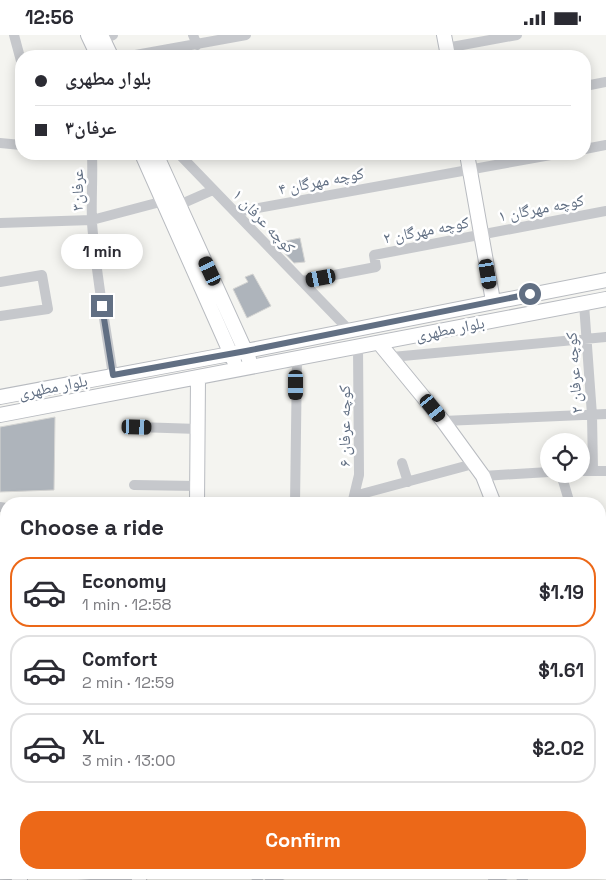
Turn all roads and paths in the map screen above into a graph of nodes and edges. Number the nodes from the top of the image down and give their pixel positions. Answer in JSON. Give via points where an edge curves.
{"nodes":[{"id":1,"x":14,"y":35,"type":"edge"},
{"id":2,"x":88,"y":35,"type":"edge"},
{"id":3,"x":246,"y":35,"type":"edge"},
{"id":4,"x":517,"y":35,"type":"edge"},
{"id":5,"x":106,"y":36,"type":"edge"},
{"id":6,"x":195,"y":40,"type":"edge"},
{"id":7,"x":446,"y":47,"type":"edge"},
{"id":8,"x":18,"y":50,"type":"edge"},
{"id":9,"x":95,"y":50,"type":"edge"},
{"id":10,"x":110,"y":50,"type":"edge"},
{"id":11,"x":154,"y":50,"type":"edge"},
{"id":12,"x":606,"y":82,"type":"edge"},
{"id":13,"x":591,"y":85,"type":"edge"},
{"id":14,"x":0,"y":143,"type":"edge"},
{"id":15,"x":15,"y":144,"type":"edge"},
{"id":16,"x":606,"y":145,"type":"edge"},
{"id":17,"x":591,"y":148,"type":"edge"},
{"id":18,"x":92,"y":160,"type":"edge"},
{"id":19,"x":145,"y":160,"type":"edge"},
{"id":20,"x":159,"y":160,"type":"edge"},
{"id":21,"x":185,"y":160,"type":"edge"},
{"id":22,"x":468,"y":160,"type":"edge"},
{"id":23,"x":522,"y":160,"type":"edge"},
{"id":24,"x":470,"y":169,"type":"junction"},
{"id":25,"x":213,"y":190,"type":"junction"},
{"id":26,"x":164,"y":201,"type":"junction"},
{"id":27,"x":179,"y":205,"type":"junction"},
{"id":28,"x":606,"y":211,"type":"edge"},
{"id":29,"x":236,"y":212,"type":"junction"},
{"id":30,"x":92,"y":220,"type":"junction"},
{"id":31,"x":0,"y":223,"type":"edge"},
{"id":32,"x":481,"y":235,"type":"junction"},
{"id":33,"x":188,"y":240,"type":"junction"},
{"id":34,"x":606,"y":280,"type":"edge"},
{"id":35,"x":303,"y":281,"type":"junction"},
{"id":36,"x":0,"y":282,"type":"edge"},
{"id":37,"x":606,"y":299,"type":"edge"},
{"id":38,"x":493,"y":301,"type":"junction"},
{"id":39,"x":584,"y":304,"type":"junction"},
{"id":40,"x":0,"y":316,"type":"edge"},
{"id":41,"x":349,"y":330,"type":"junction"},
{"id":42,"x":606,"y":337,"type":"edge"},
{"id":43,"x":587,"y":339,"type":"junction"},
{"id":44,"x":379,"y":343,"type":"junction"},
{"id":45,"x":358,"y":347,"type":"junction"},
{"id":46,"x":246,"y":351,"type":"junction"},
{"id":47,"x":232,"y":353,"type":"junction"},
{"id":48,"x":392,"y":357,"type":"junction"},
{"id":49,"x":297,"y":359,"type":"junction"},
{"id":50,"x":252,"y":367,"type":"junction"},
{"id":51,"x":238,"y":370,"type":"junction"},
{"id":52,"x":113,"y":375,"type":"junction"},
{"id":53,"x":198,"y":378,"type":"junction"},
{"id":54,"x":0,"y":397,"type":"edge"},
{"id":55,"x":606,"y":414,"type":"edge"},
{"id":56,"x":0,"y":415,"type":"edge"},
{"id":57,"x":592,"y":415,"type":"junction"},
{"id":58,"x":443,"y":421,"type":"junction"},
{"id":59,"x":137,"y":427,"type":"dead end"},
{"id":60,"x":198,"y":429,"type":"junction"},
{"id":61,"x":402,"y":463,"type":"dead end"},
{"id":62,"x":473,"y":464,"type":"junction"},
{"id":63,"x":593,"y":471,"type":"joint"},
{"id":64,"x":606,"y":471,"type":"edge"},
{"id":65,"x":540,"y":473,"type":"edge"},
{"id":66,"x":483,"y":476,"type":"junction"},
{"id":67,"x":408,"y":482,"type":"junction"},
{"id":68,"x":564,"y":483,"type":"edge"},
{"id":69,"x":134,"y":485,"type":"dead end"},
{"id":70,"x":197,"y":486,"type":"junction"},
{"id":71,"x":197,"y":497,"type":"edge"},
{"id":72,"x":295,"y":497,"type":"edge"},
{"id":73,"x":354,"y":497,"type":"edge"},
{"id":74,"x":362,"y":497,"type":"edge"},
{"id":75,"x":491,"y":497,"type":"edge"},
{"id":76,"x":568,"y":497,"type":"edge"}],
"edges":[{"from":1,"to":8,"type":"street"},
{"from":2,"to":9,"type":"main road"},
{"from":3,"to":6,"type":"street"},
{"from":4,"to":7,"type":"street"},
{"from":5,"to":10,"type":"main road"},
{"from":6,"to":11,"type":"street"},
{"from":12,"to":13,"type":"street"},
{"from":14,"to":15,"type":"street"},
{"from":16,"to":17,"type":"street"},
{"from":18,"to":30,"type":"street","name":"عرفان۳"},
{"from":19,"to":26,"type":"main road"},
{"from":20,"to":27,"type":"main road"},
{"from":21,"to":25,"type":"street","name":"کوچه عرفان ۱"},
{"from":22,"to":24,"type":"main road"},
{"from":23,"to":24,"type":"street","name":"کوچه مهرگان ۴"},
{"from":24,"to":29,"type":"street","name":"کوچه مهرگان ۴"},
{"from":24,"to":32,"type":"main road"},
{"from":25,"to":27,"type":"street"},
{"from":25,"to":29,"type":"street","name":"کوچه عرفان ۱"},
{"from":26,"to":30,"type":"street"},
{"from":26,"to":33,"type":"main road"},
{"from":27,"to":33,"type":"main road"},
{"from":28,"to":32,"type":"street","name":"کوچه مهرگان ۱"},
{"from":29,"to":35,"type":"street","name":"کوچه عرفان ۱"},
{"from":30,"to":31,"type":"street"},
{"from":30,"to":52,"type":"street","name":"عرفان۳","via":[[96,269]]},
{"from":32,"to":35,"type":"street","name":"کوچه مهرگان ۲","via":[[374,255],[376,267]]},
{"from":32,"to":38,"type":"main road"},
{"from":33,"to":46,"type":"main road"},
{"from":33,"to":47,"type":"main road"},
{"from":34,"to":38,"type":"main road","name":"بلوار مطهری"},
{"from":35,"to":41,"type":"street","name":"کوچه عرفان ۱"},
{"from":36,"to":40,"type":"street","via":[[42,275],[48,309]]},
{"from":37,"to":39,"type":"main road","name":"بلوار مطهری"},
{"from":38,"to":41,"type":"main road","name":"بلوار مطهری"},
{"from":39,"to":43,"type":"street","name":"کوچه عرفان ۲"},
{"from":39,"to":44,"type":"main road","name":"بلوار مطهری"},
{"from":41,"to":46,"type":"main road","name":"بلوار مطهری"},
{"from":42,"to":43,"type":"street"},
{"from":43,"to":48,"type":"street"},
{"from":43,"to":57,"type":"street","name":"کوچه عرفان ۲"},
{"from":44,"to":45,"type":"main road","name":"بلوار مطهری"},
{"from":44,"to":48,"type":"main road"},
{"from":45,"to":49,"type":"main road","name":"بلوار مطهری"},
{"from":45,"to":73,"type":"street","name":"کوچه عرفان ۶","via":[[360,475]]},
{"from":46,"to":47,"type":"main road","name":"بلوار مطهری"},
{"from":46,"to":50,"type":"main road"},
{"from":47,"to":51,"type":"main road"},
{"from":47,"to":52,"type":"main road","name":"بلوار مطهری"},
{"from":48,"to":58,"type":"main road"},
{"from":49,"to":50,"type":"main road","name":"بلوار مطهری"},
{"from":49,"to":72,"type":"street"},
{"from":50,"to":51,"type":"main road","name":"بلوار مطهری"},
{"from":51,"to":53,"type":"main road","name":"بلوار مطهری"},
{"from":52,"to":54,"type":"main road","name":"بلوار مطهری"},
{"from":53,"to":56,"type":"main road","name":"بلوار مطهری"},
{"from":53,"to":60,"type":"main road"},
{"from":55,"to":57,"type":"street"},
{"from":57,"to":58,"type":"street"},
{"from":57,"to":63,"type":"street","name":"کوچه عرفان ۲"},
{"from":58,"to":62,"type":"main road"},
{"from":59,"to":60,"type":"street"},
{"from":60,"to":70,"type":"main road"},
{"from":61,"to":67,"type":"street"},
{"from":62,"to":66,"type":"main road"},
{"from":62,"to":67,"type":"street"},
{"from":63,"to":64,"type":"street"},
{"from":65,"to":66,"type":"street"},
{"from":66,"to":75,"type":"main road"},
{"from":67,"to":74,"type":"street"},
{"from":68,"to":76,"type":"street"},
{"from":69,"to":70,"type":"street"},
{"from":70,"to":71,"type":"main road"}]}
